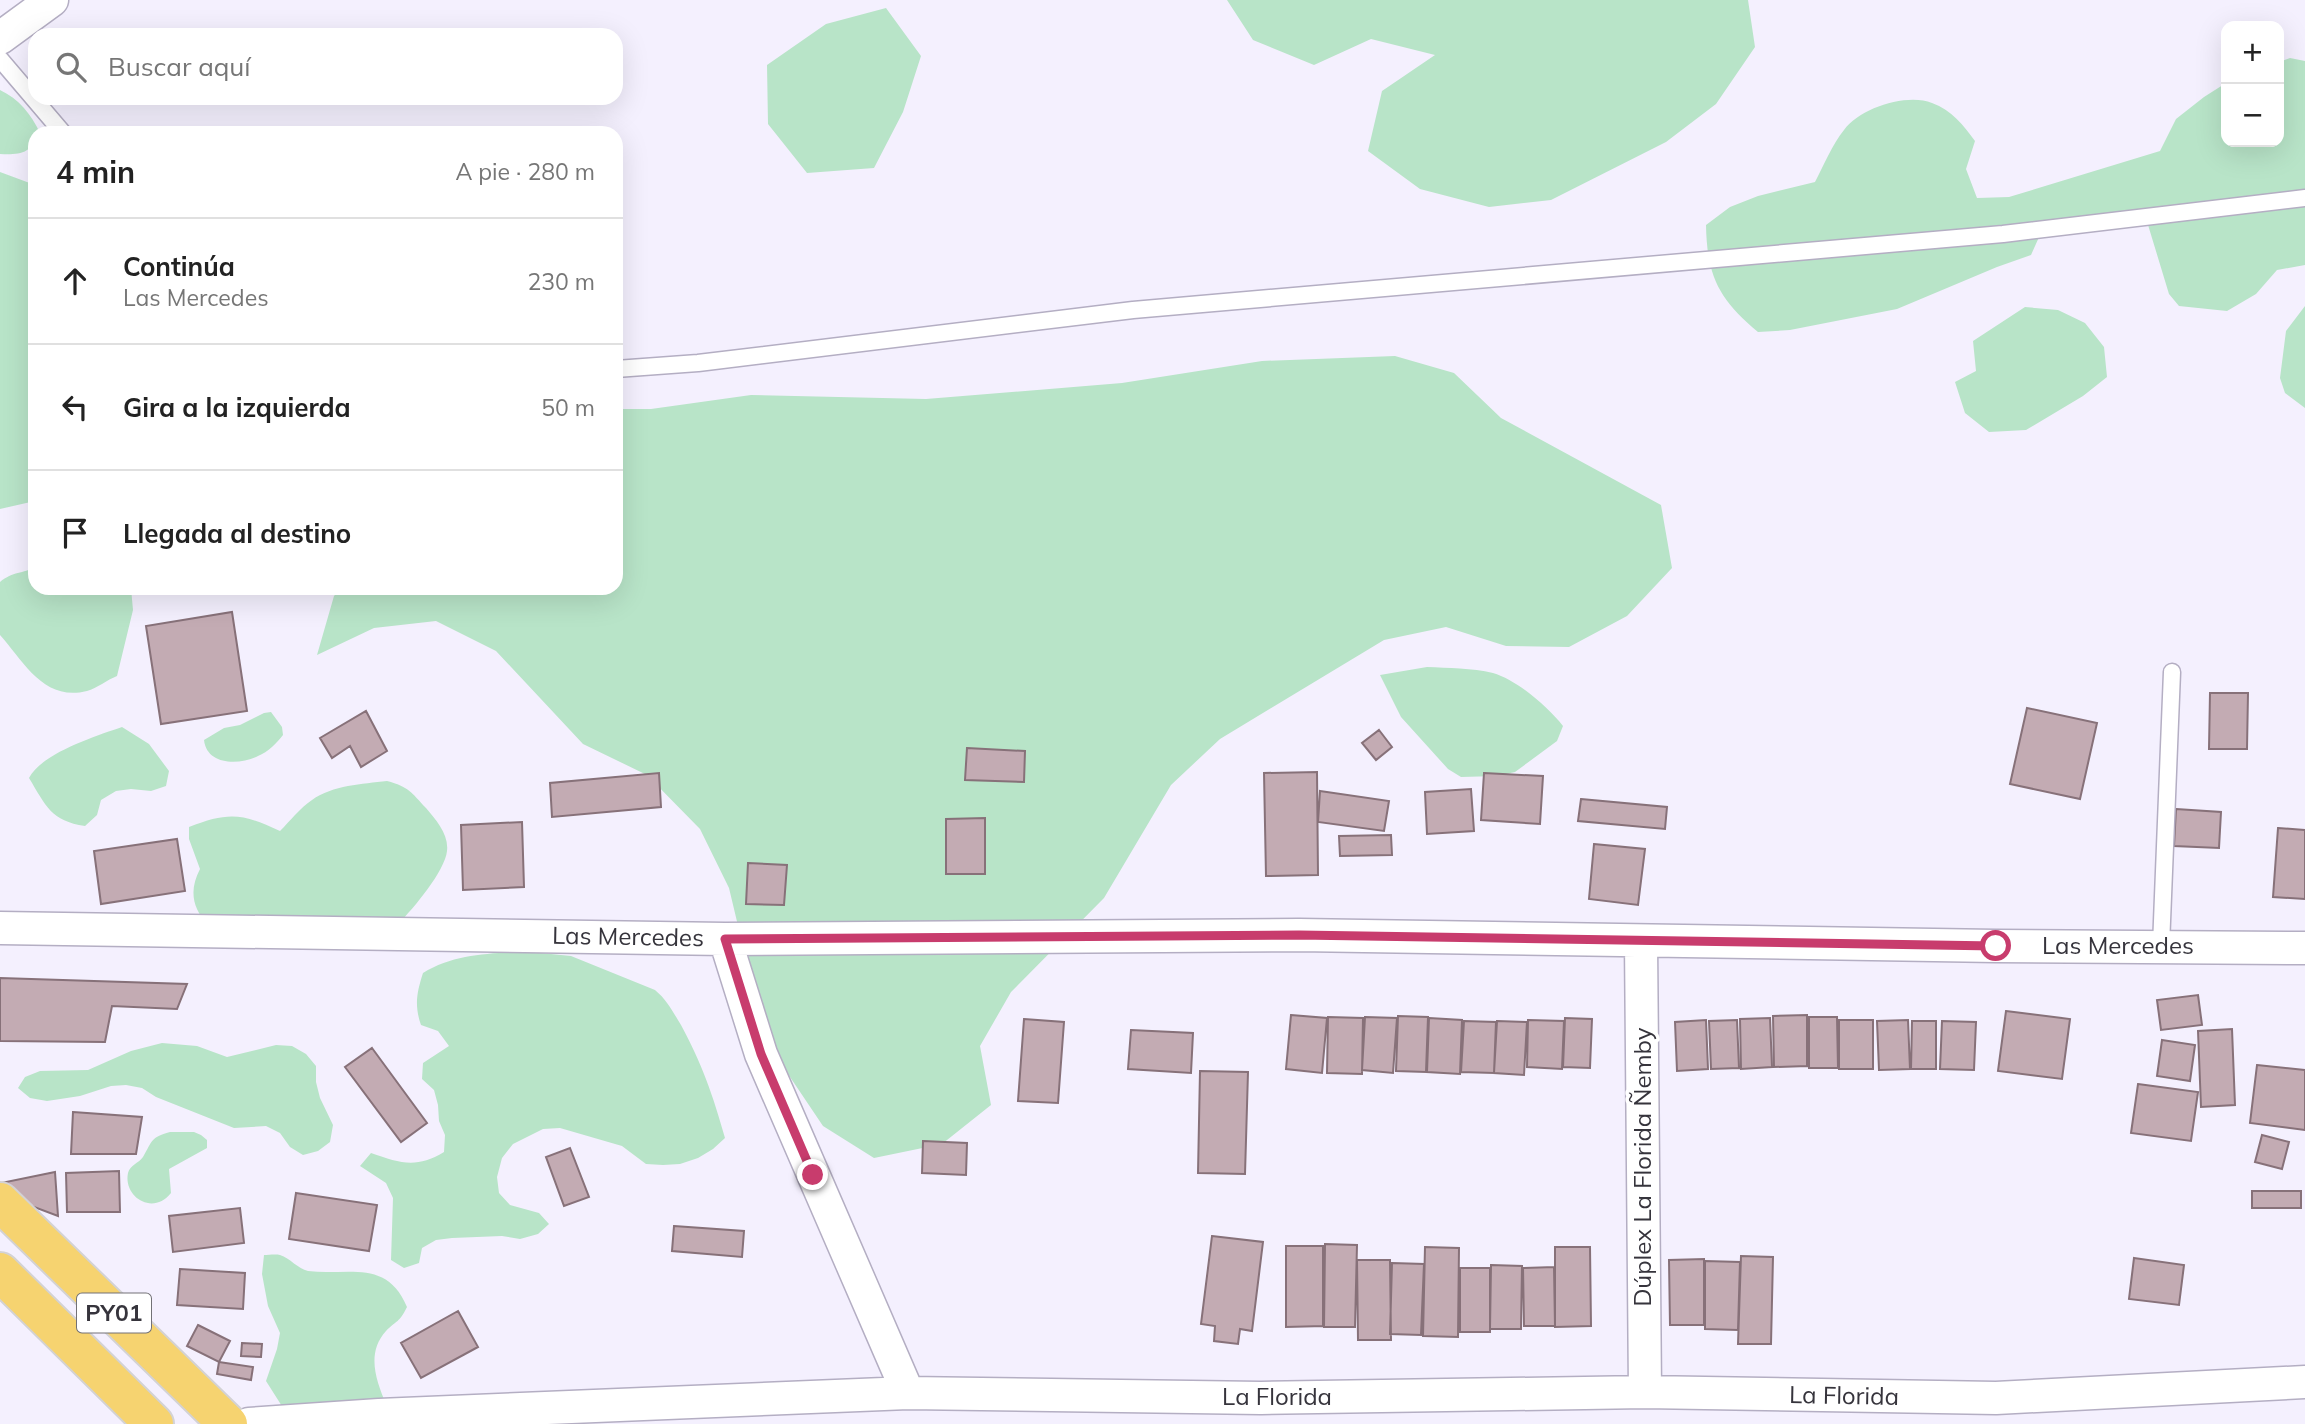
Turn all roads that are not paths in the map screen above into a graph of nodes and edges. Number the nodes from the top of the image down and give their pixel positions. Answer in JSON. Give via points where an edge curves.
{"nodes":[{"id":1,"x":52,"y":0,"type":"edge"},
{"id":2,"x":0,"y":38,"type":"edge"},
{"id":3,"x":0,"y":58,"type":"edge"},
{"id":4,"x":28,"y":91,"type":"edge"},
{"id":5,"x":39,"y":105,"type":"edge"},
{"id":6,"x":57,"y":126,"type":"edge"},
{"id":7,"x":2305,"y":198,"type":"edge"},
{"id":8,"x":623,"y":368,"type":"edge"},
{"id":9,"x":2172,"y":672,"type":"dead end"},
{"id":10,"x":0,"y":929,"type":"edge"},
{"id":11,"x":725,"y":939,"type":"junction"},
{"id":12,"x":1641,"y":942,"type":"junction"},
{"id":13,"x":2161,"y":946,"type":"junction"},
{"id":14,"x":2305,"y":948,"type":"edge"},
{"id":15,"x":0,"y":1202,"type":"edge"},
{"id":16,"x":0,"y":1272,"type":"edge"},
{"id":17,"x":2305,"y":1382,"type":"edge"},
{"id":18,"x":1645,"y":1392,"type":"junction"},
{"id":19,"x":908,"y":1393,"type":"junction"},
{"id":20,"x":154,"y":1424,"type":"edge"},
{"id":21,"x":228,"y":1424,"type":"edge"},
{"id":22,"x":249,"y":1424,"type":"edge"}],
"edges":[{"from":1,"to":2,"type":"street"},
{"from":3,"to":4,"type":"lane"},
{"from":5,"to":6,"type":"lane"},
{"from":7,"to":8,"type":"lane","via":[[2003,234],[1133,310]]},
{"from":9,"to":13,"type":"lane"},
{"from":10,"to":11,"type":"street","name":"Las Mercedes"},
{"from":11,"to":12,"type":"street","name":"Las Mercedes","via":[[1299,935]]},
{"from":11,"to":19,"type":"street","via":[[761,1054]]},
{"from":12,"to":13,"type":"street","name":"Las Mercedes"},
{"from":12,"to":18,"type":"street","name":"Dúplex La Florida Ñemby"},
{"from":13,"to":14,"type":"street","name":"Las Mercedes"},
{"from":15,"to":21,"type":"highway","number":"PY01"},
{"from":16,"to":20,"type":"highway","number":"PY01"},
{"from":17,"to":18,"type":"street","name":"La Florida","via":[[1996,1398]]},
{"from":18,"to":19,"type":"street","name":"La Florida","via":[[1261,1398]]},
{"from":19,"to":22,"type":"street","name":"La Florida"}]}
